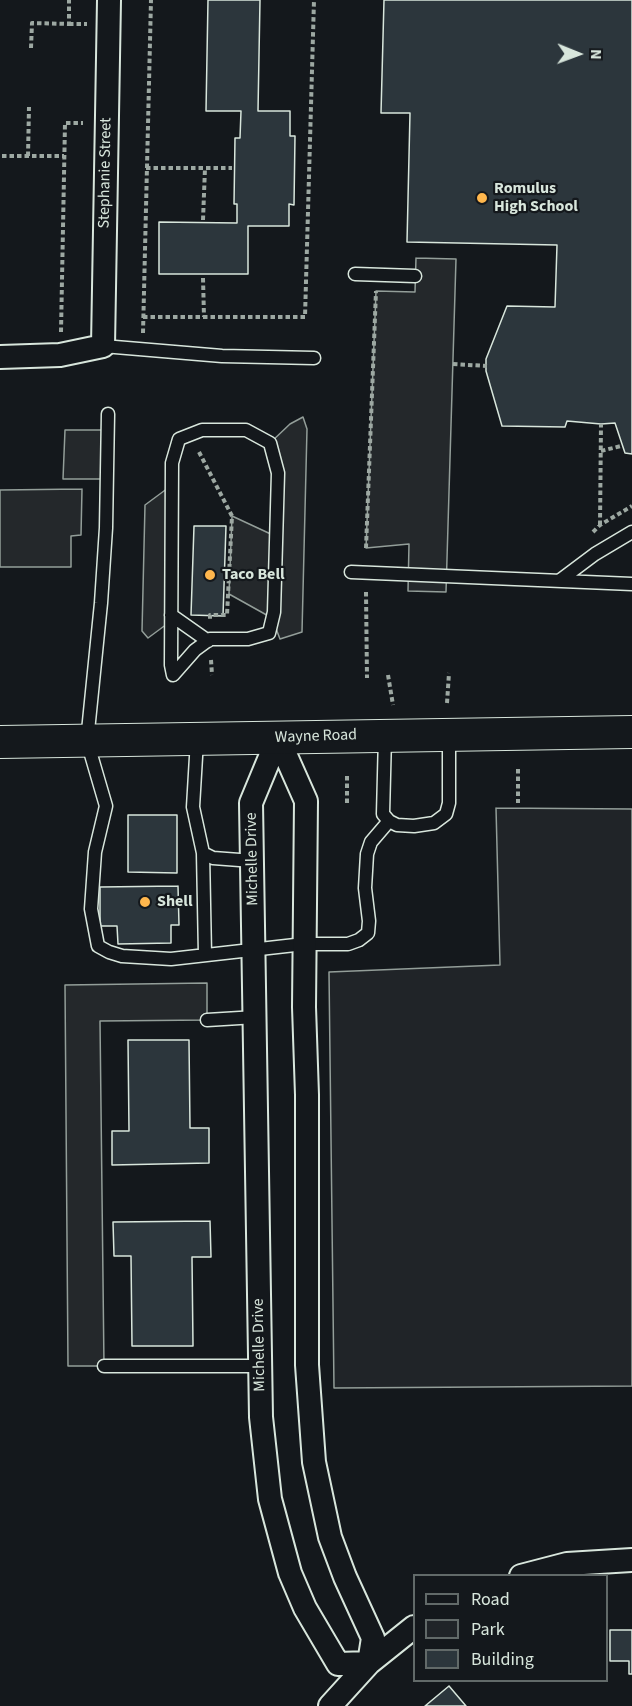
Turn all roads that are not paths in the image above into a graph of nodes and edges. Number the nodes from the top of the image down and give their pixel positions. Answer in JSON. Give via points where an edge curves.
{"nodes":[{"id":1,"x":109,"y":0,"type":"edge"},
{"id":2,"x":356,"y":273,"type":"dead end"},
{"id":3,"x":415,"y":276,"type":"dead end"},
{"id":4,"x":103,"y":345,"type":"junction"},
{"id":5,"x":0,"y":357,"type":"edge"},
{"id":6,"x":314,"y":358,"type":"dead end"},
{"id":7,"x":108,"y":414,"type":"dead end"},
{"id":8,"x":632,"y":532,"type":"edge"},
{"id":9,"x":351,"y":572,"type":"dead end"},
{"id":10,"x":559,"y":581,"type":"junction"},
{"id":11,"x":632,"y":584,"type":"edge"},
{"id":12,"x":171,"y":615,"type":"junction"},
{"id":13,"x":207,"y":641,"type":"junction"},
{"id":14,"x":632,"y":732,"type":"edge"},
{"id":15,"x":385,"y":735,"type":"junction"},
{"id":16,"x":449,"y":735,"type":"junction"},
{"id":17,"x":278,"y":738,"type":"junction"},
{"id":18,"x":196,"y":740,"type":"junction"},
{"id":19,"x":87,"y":741,"type":"junction"},
{"id":20,"x":0,"y":742,"type":"edge"},
{"id":21,"x":389,"y":821,"type":"junction"},
{"id":22,"x":202,"y":853,"type":"junction"},
{"id":23,"x":253,"y":861,"type":"junction"},
{"id":24,"x":304,"y":944,"type":"junction"},
{"id":25,"x":254,"y":950,"type":"junction"},
{"id":26,"x":205,"y":955,"type":"junction"},
{"id":27,"x":256,"y":1017,"type":"junction"},
{"id":28,"x":207,"y":1020,"type":"dead end"},
{"id":29,"x":104,"y":1366,"type":"dead end"},
{"id":30,"x":260,"y":1366,"type":"junction"},
{"id":31,"x":632,"y":1560,"type":"edge"},
{"id":32,"x":525,"y":1574,"type":"edge"},
{"id":33,"x":413,"y":1628,"type":"edge"},
{"id":34,"x":369,"y":1663,"type":"junction"},
{"id":35,"x":330,"y":1706,"type":"edge"}],
"edges":[{"from":1,"to":4,"type":"street","name":"Stephanie Street"},
{"from":2,"to":3,"type":"lane"},
{"from":4,"to":5,"type":"street","via":[[60,355]]},
{"from":4,"to":6,"type":"lane","via":[[222,356]]},
{"from":7,"to":19,"type":"lane","via":[[102,592]]},
{"from":8,"to":10,"type":"lane"},
{"from":9,"to":10,"type":"lane"},
{"from":10,"to":11,"type":"lane"},
{"from":12,"to":13,"type":"lane"},
{"from":12,"to":13,"type":"lane","via":[[173,675]]},
{"from":12,"to":13,"type":"lane","via":[[172,463],[179,439],[202,430],[246,430],[270,443],[278,473],[274,612],[269,633],[248,639]]},
{"from":14,"to":16,"type":"main road","name":"Wayne Road"},
{"from":15,"to":16,"type":"main road","name":"Wayne Road"},
{"from":15,"to":17,"type":"main road","name":"Wayne Road"},
{"from":15,"to":21,"type":"lane","via":[[383,814]]},
{"from":16,"to":21,"type":"lane","via":[[450,803],[446,814],[434,823],[414,826]]},
{"from":17,"to":18,"type":"main road","name":"Wayne Road"},
{"from":17,"to":23,"type":"street","name":"Michelle Drive","via":[[251,803]]},
{"from":17,"to":24,"type":"street","via":[[306,801]]},
{"from":18,"to":19,"type":"main road","name":"Wayne Road"},
{"from":18,"to":22,"type":"lane","via":[[193,807]]},
{"from":19,"to":20,"type":"main road","name":"Wayne Road"},
{"from":19,"to":26,"type":"lane","via":[[106,807],[95,852],[91,909],[98,946],[122,956],[171,959]]},
{"from":21,"to":24,"type":"lane","via":[[371,842],[367,854],[368,933],[348,944]]},
{"from":22,"to":23,"type":"lane","via":[[213,858]]},
{"from":22,"to":26,"type":"lane"},
{"from":23,"to":25,"type":"street","name":"Michelle Drive"},
{"from":24,"to":25,"type":"lane"},
{"from":24,"to":34,"type":"street","via":[[307,1365],[314,1462],[330,1537],[373,1638]]},
{"from":25,"to":26,"type":"lane"},
{"from":25,"to":27,"type":"street","name":"Michelle Drive"},
{"from":27,"to":28,"type":"lane"},
{"from":27,"to":30,"type":"street","name":"Michelle Drive"},
{"from":29,"to":30,"type":"lane"},
{"from":30,"to":34,"type":"street","name":"Michelle Drive","via":[[270,1500],[290,1573],[305,1608],[338,1664]]},
{"from":31,"to":32,"type":"street","via":[[567,1564]]},
{"from":33,"to":34,"type":"street"},
{"from":34,"to":35,"type":"street"}]}
